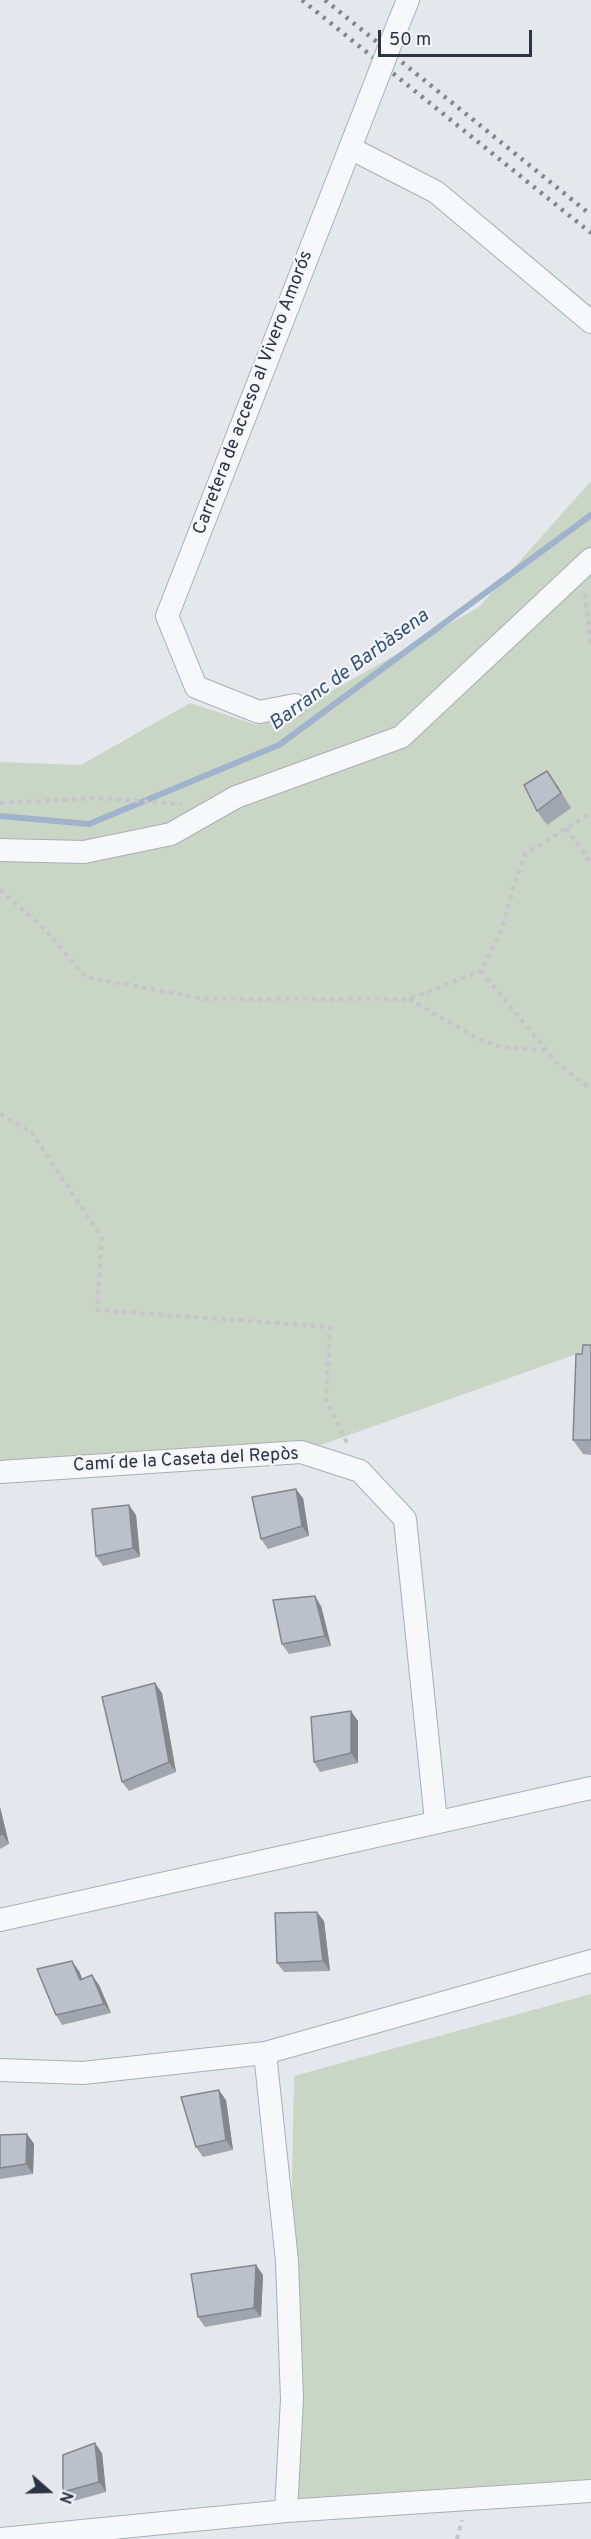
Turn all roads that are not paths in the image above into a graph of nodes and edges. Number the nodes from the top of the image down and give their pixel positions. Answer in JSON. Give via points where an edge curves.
{"nodes":[{"id":1,"x":408,"y":0,"type":"edge"},
{"id":2,"x":350,"y":148,"type":"junction"},
{"id":3,"x":591,"y":322,"type":"edge"},
{"id":4,"x":586,"y":562,"type":"edge"},
{"id":5,"x":295,"y":705,"type":"dead end"},
{"id":6,"x":0,"y":849,"type":"edge"},
{"id":7,"x":0,"y":1472,"type":"edge"},
{"id":8,"x":591,"y":1788,"type":"edge"},
{"id":9,"x":436,"y":1821,"type":"junction"},
{"id":10,"x":0,"y":1920,"type":"edge"},
{"id":11,"x":591,"y":1961,"type":"edge"},
{"id":12,"x":265,"y":2053,"type":"junction"},
{"id":13,"x":0,"y":2070,"type":"edge"},
{"id":14,"x":591,"y":2491,"type":"edge"},
{"id":15,"x":286,"y":2511,"type":"junction"},
{"id":16,"x":0,"y":2539,"type":"edge"}],
"edges":[{"from":1,"to":2,"type":"street","name":"Carretera de acceso al Vivero Amorós","bridge":true},
{"from":2,"to":3,"type":"street","via":[[436,192]]},
{"from":2,"to":5,"type":"street","name":"Carretera de acceso al Vivero Amorós","via":[[167,616],[196,687],[259,712]]},
{"from":4,"to":6,"type":"street","via":[[401,737],[236,797],[171,834],[84,852]]},
{"from":7,"to":9,"type":"street","name":"Camí de la Caseta del Repòs","via":[[301,1452],[360,1471],[405,1519]]},
{"from":8,"to":9,"type":"street"},
{"from":9,"to":10,"type":"street"},
{"from":11,"to":12,"type":"street"},
{"from":12,"to":13,"type":"street","via":[[83,2073]]},
{"from":12,"to":15,"type":"street","via":[[287,2261],[292,2399]]},
{"from":14,"to":15,"type":"street"},
{"from":15,"to":16,"type":"street"}]}
